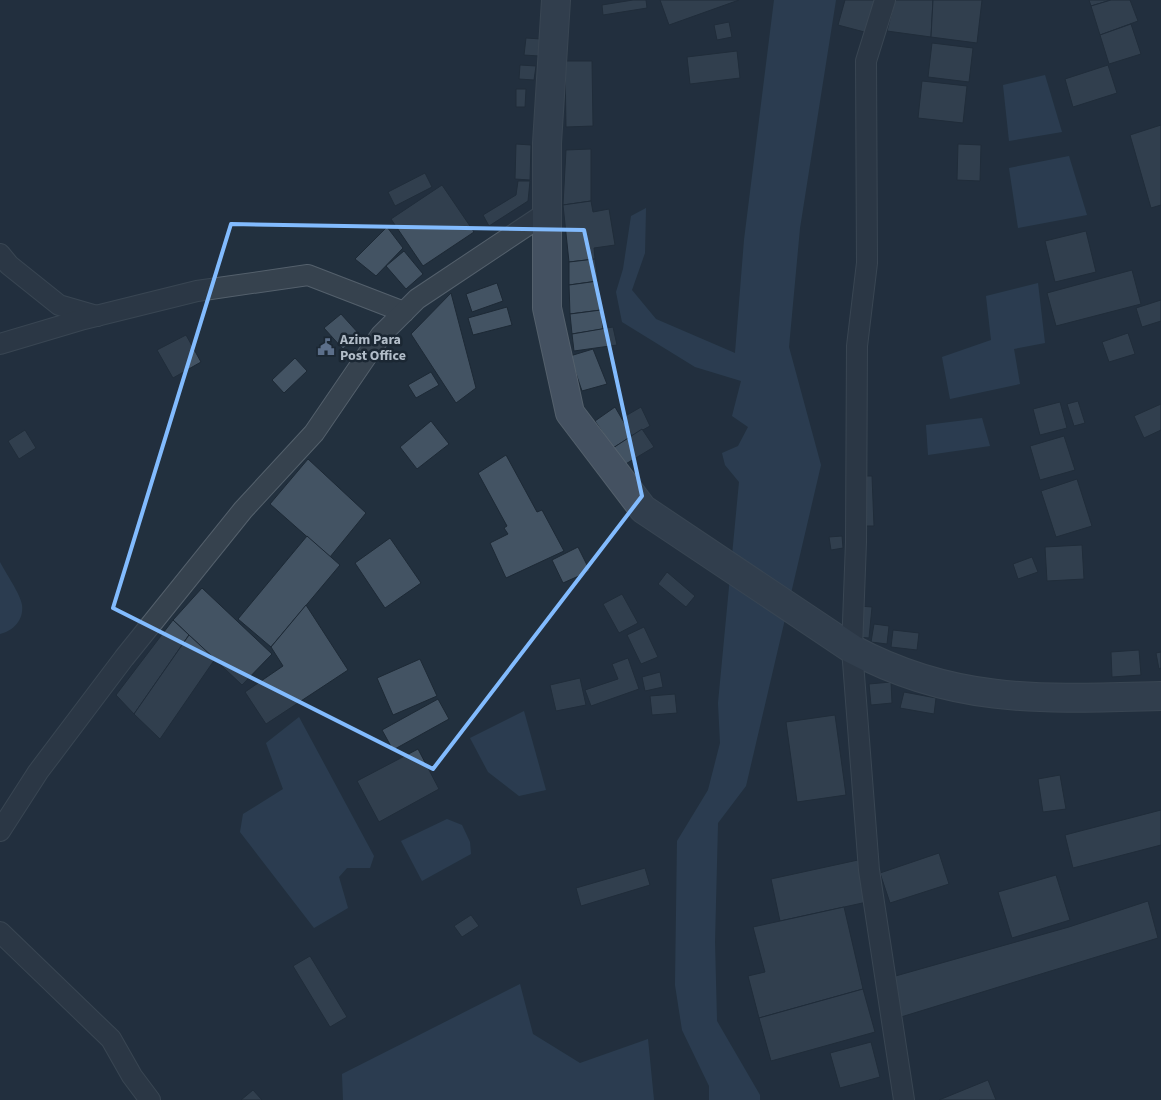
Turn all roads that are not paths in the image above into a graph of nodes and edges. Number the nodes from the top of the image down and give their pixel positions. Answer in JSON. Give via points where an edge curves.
{"nodes":[{"id":1,"x":556,"y":0,"type":"edge"},
{"id":2,"x":885,"y":0,"type":"edge"},
{"id":3,"x":546,"y":213,"type":"junction"},
{"id":4,"x":0,"y":254,"type":"edge"},
{"id":5,"x":404,"y":312,"type":"junction"},
{"id":6,"x":97,"y":316,"type":"junction"},
{"id":7,"x":0,"y":344,"type":"edge"},
{"id":8,"x":852,"y":649,"type":"junction"},
{"id":9,"x":1161,"y":696,"type":"edge"},
{"id":10,"x":0,"y":831,"type":"edge"},
{"id":11,"x":0,"y":932,"type":"edge"},
{"id":12,"x":150,"y":1100,"type":"edge"},
{"id":13,"x":904,"y":1100,"type":"edge"}],
"edges":[{"from":1,"to":3,"type":"main road","via":[[550,64]]},
{"from":2,"to":8,"type":"street","via":[[866,61],[866,263],[857,346]]},
{"from":3,"to":5,"type":"street","via":[[417,299]]},
{"from":3,"to":8,"type":"main road","via":[[547,308],[570,413],[643,510]]},
{"from":4,"to":6,"type":"street","via":[[58,305]]},
{"from":5,"to":6,"type":"street","via":[[308,275],[197,291]]},
{"from":5,"to":10,"type":"street","via":[[381,335],[314,433],[243,510],[124,658],[38,772]]},
{"from":6,"to":7,"type":"street"},
{"from":8,"to":9,"type":"main road","via":[[913,677],[990,695],[1055,698]]},
{"from":8,"to":13,"type":"street","via":[[869,870]]},
{"from":11,"to":12,"type":"street","via":[[111,1039]]}]}
